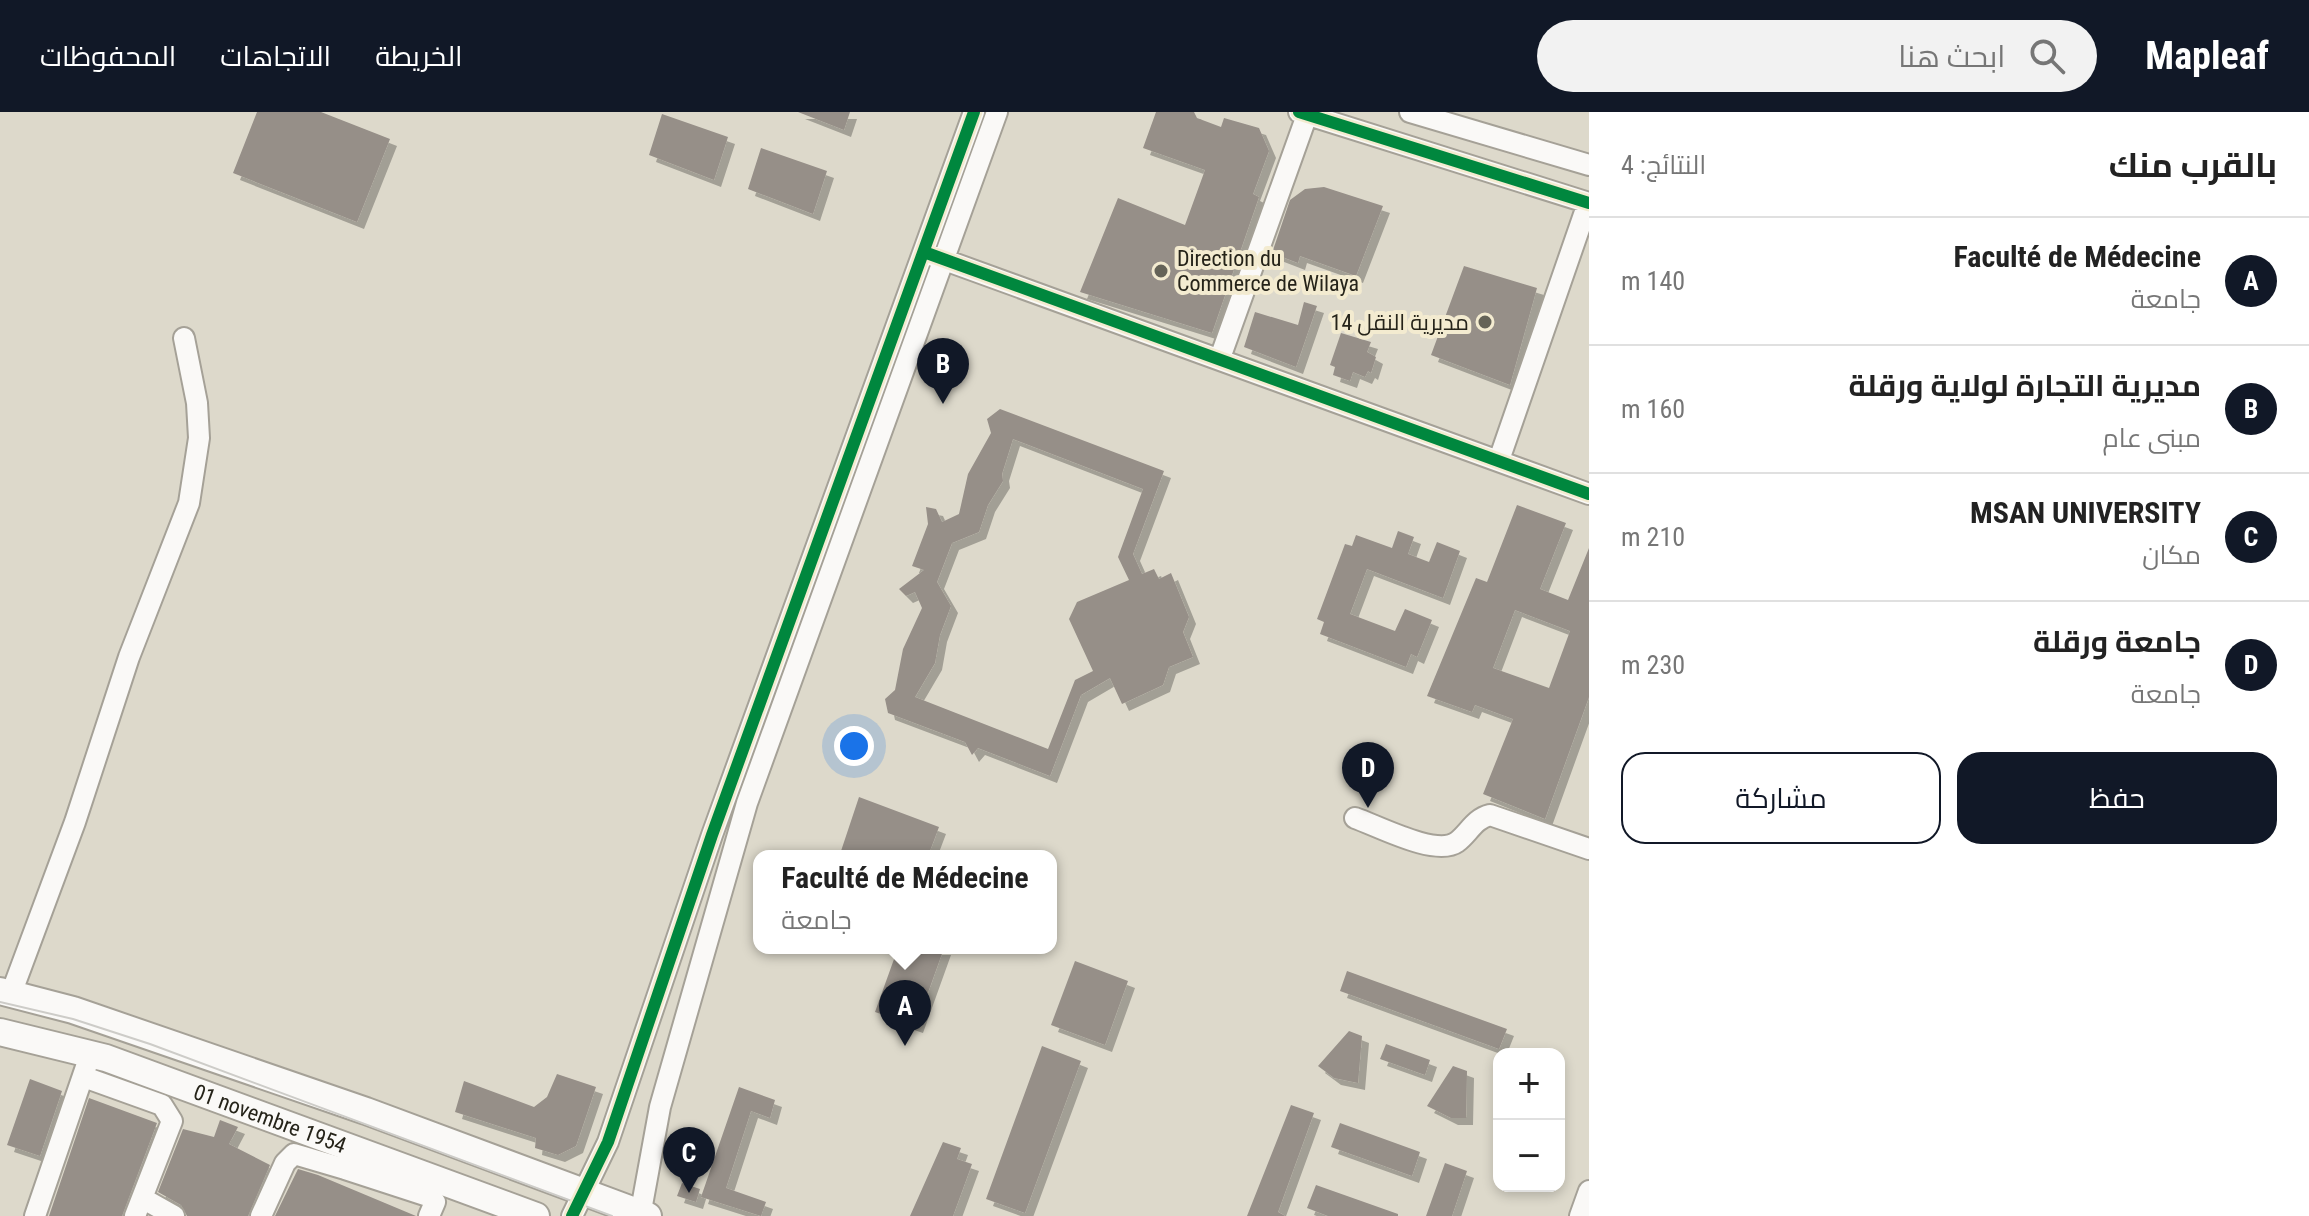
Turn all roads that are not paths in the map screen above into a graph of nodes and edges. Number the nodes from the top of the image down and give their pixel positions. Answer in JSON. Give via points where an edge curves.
{"nodes":[{"id":1,"x":974,"y":112,"type":"edge"},
{"id":2,"x":997,"y":112,"type":"edge"},
{"id":3,"x":1410,"y":112,"type":"edge"},
{"id":4,"x":1303,"y":113,"type":"edge"},
{"id":5,"x":1589,"y":165,"type":"edge"},
{"id":6,"x":1589,"y":203,"type":"edge"},
{"id":7,"x":924,"y":252,"type":"junction"},
{"id":8,"x":944,"y":260,"type":"junction"},
{"id":9,"x":184,"y":338,"type":"dead end"},
{"id":10,"x":1220,"y":358,"type":"junction"},
{"id":11,"x":1499,"y":460,"type":"junction"},
{"id":12,"x":1589,"y":494,"type":"edge"},
{"id":13,"x":798,"y":596,"type":"junction"},
{"id":14,"x":819,"y":604,"type":"junction"},
{"id":15,"x":749,"y":734,"type":"junction"},
{"id":16,"x":769,"y":742,"type":"junction"},
{"id":17,"x":1355,"y":818,"type":"dead end"},
{"id":18,"x":1589,"y":849,"type":"edge"},
{"id":19,"x":6,"y":992,"type":"edge"},
{"id":20,"x":0,"y":1032,"type":"edge"},
{"id":21,"x":86,"y":1065,"type":"junction"},
{"id":22,"x":198,"y":1090,"type":"junction"},
{"id":23,"x":172,"y":1121,"type":"junction"},
{"id":24,"x":348,"y":1158,"type":"junction"},
{"id":25,"x":1589,"y":1191,"type":"edge"},
{"id":26,"x":586,"y":1193,"type":"junction"},
{"id":27,"x":139,"y":1207,"type":"edge"},
{"id":28,"x":643,"y":1215,"type":"edge"},
{"id":29,"x":35,"y":1216,"type":"edge"},
{"id":30,"x":174,"y":1216,"type":"edge"},
{"id":31,"x":261,"y":1216,"type":"edge"},
{"id":32,"x":429,"y":1216,"type":"edge"},
{"id":33,"x":536,"y":1216,"type":"edge"},
{"id":34,"x":572,"y":1216,"type":"edge"},
{"id":35,"x":1580,"y":1216,"type":"edge"}],
"edges":[{"from":1,"to":7,"type":"street"},
{"from":2,"to":8,"type":"street"},
{"from":3,"to":5,"type":"street"},
{"from":4,"to":6,"type":"street"},
{"from":4,"to":10,"type":"street"},
{"from":6,"to":11,"type":"street"},
{"from":7,"to":8,"type":"street"},
{"from":7,"to":13,"type":"street"},
{"from":8,"to":10,"type":"street"},
{"from":8,"to":14,"type":"street"},
{"from":9,"to":19,"type":"street","via":[[199,438],[189,503],[129,657],[75,822]]},
{"from":10,"to":11,"type":"street"},
{"from":11,"to":12,"type":"street"},
{"from":13,"to":14,"type":"street"},
{"from":13,"to":15,"type":"street"},
{"from":14,"to":16,"type":"street"},
{"from":15,"to":16,"type":"street"},
{"from":15,"to":26,"type":"street"},
{"from":16,"to":28,"type":"street","via":[[660,1107]]},
{"from":17,"to":18,"type":"street","via":[[1434,848],[1449,846],[1490,815]]},
{"from":19,"to":26,"type":"main road","via":[[366,1111]]},
{"from":20,"to":21,"type":"main road","name":"01 novembre 1954"},
{"from":21,"to":22,"type":"main road","name":"01 novembre 1954"},
{"from":21,"to":23,"type":"street","via":[[162,1105]]},
{"from":21,"to":29,"type":"street"},
{"from":22,"to":23,"type":"street"},
{"from":22,"to":24,"type":"main road","name":"01 novembre 1954"},
{"from":23,"to":27,"type":"street"},
{"from":24,"to":31,"type":"street","via":[[294,1154]]},
{"from":24,"to":32,"type":"street","via":[[431,1197],[435,1202]]},
{"from":24,"to":33,"type":"main road","name":"01 novembre 1954"},
{"from":25,"to":35,"type":"street"},
{"from":26,"to":28,"type":"main road"},
{"from":26,"to":34,"type":"street"},
{"from":27,"to":30,"type":"street"}]}
